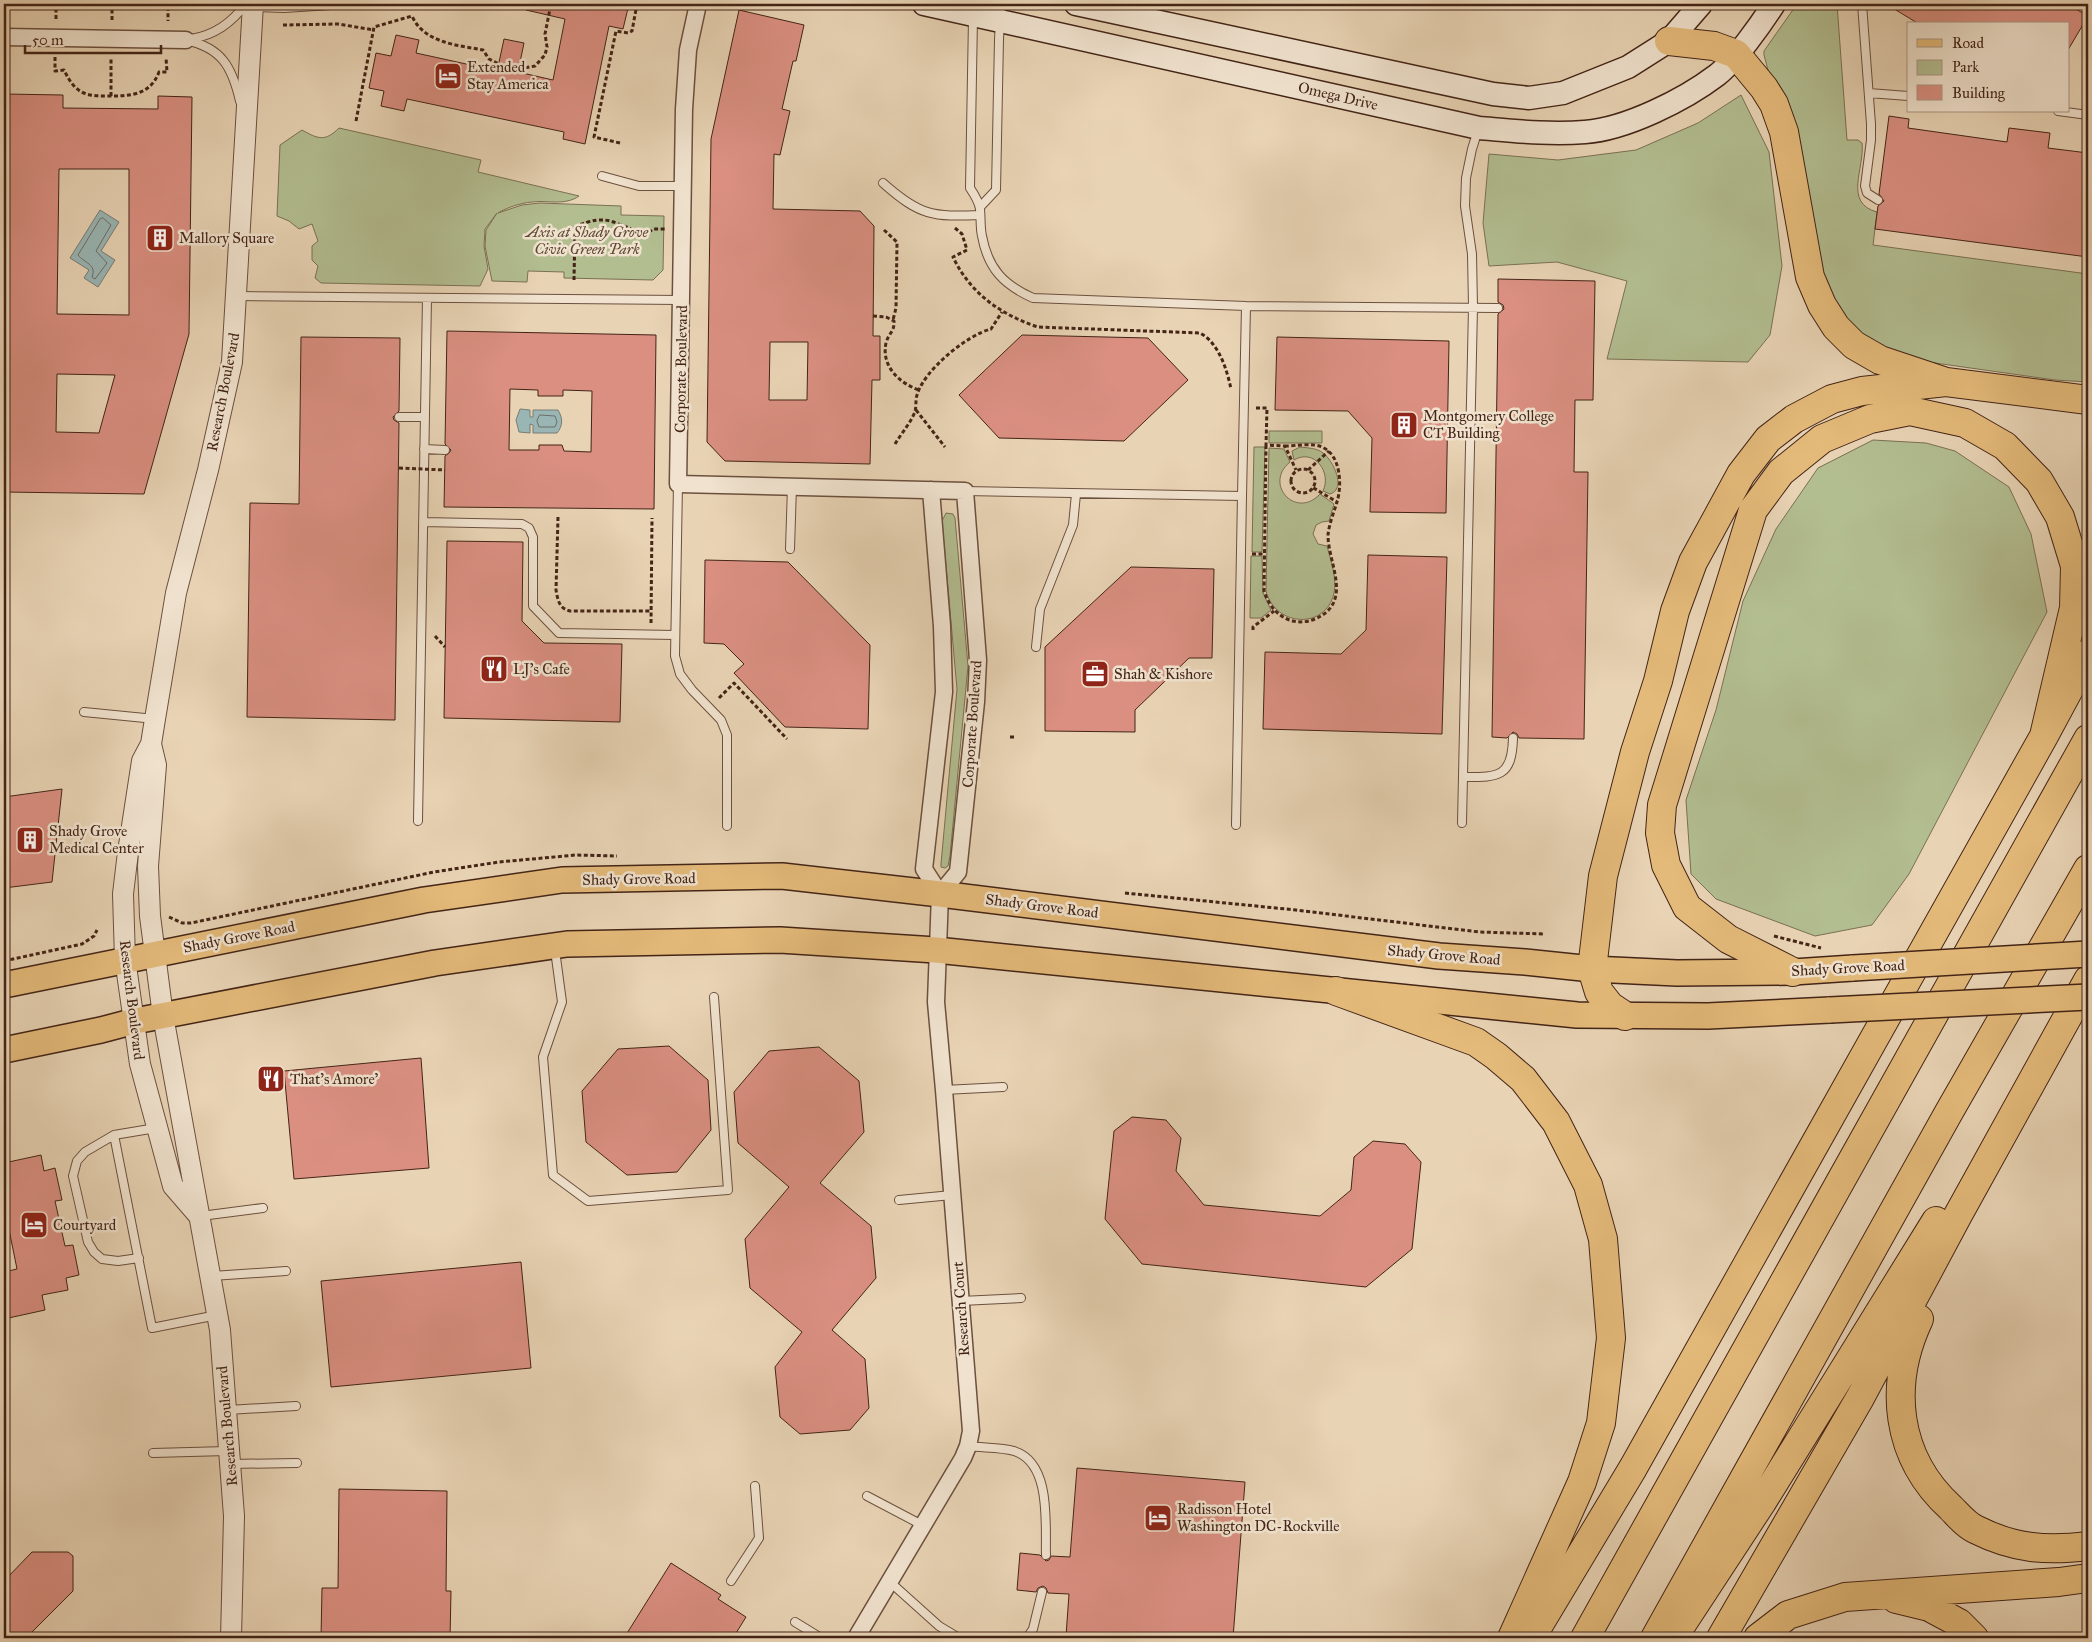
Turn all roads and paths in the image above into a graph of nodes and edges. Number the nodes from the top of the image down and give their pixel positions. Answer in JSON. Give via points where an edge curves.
{"nodes":[{"id":1,"x":66,"y":4,"type":"edge"},
{"id":2,"x":112,"y":4,"type":"edge"},
{"id":3,"x":157,"y":4,"type":"edge"},
{"id":4,"x":347,"y":4,"type":"edge"},
{"id":5,"x":551,"y":4,"type":"edge"},
{"id":6,"x":637,"y":4,"type":"edge"},
{"id":7,"x":698,"y":4,"type":"edge"},
{"id":8,"x":924,"y":4,"type":"edge"},
{"id":9,"x":1076,"y":4,"type":"edge"},
{"id":10,"x":1701,"y":4,"type":"edge"},
{"id":11,"x":1774,"y":4,"type":"edge"},
{"id":12,"x":1862,"y":4,"type":"edge"},
{"id":13,"x":250,"y":5,"type":"edge"},
{"id":14,"x":973,"y":9,"type":"edge"},
{"id":15,"x":1001,"y":12,"type":"edge"},
{"id":16,"x":56,"y":19,"type":"dead end"},
{"id":17,"x":112,"y":20,"type":"dead end"},
{"id":18,"x":168,"y":21,"type":"dead end"},
{"id":19,"x":283,"y":26,"type":"dead end"},
{"id":20,"x":374,"y":30,"type":"junction"},
{"id":21,"x":4,"y":37,"type":"edge"},
{"id":22,"x":186,"y":40,"type":"junction"},
{"id":23,"x":1669,"y":41,"type":"junction"},
{"id":24,"x":1736,"y":54,"type":"junction"},
{"id":25,"x":55,"y":57,"type":"dead end"},
{"id":26,"x":111,"y":57,"type":"dead end"},
{"id":27,"x":166,"y":58,"type":"dead end"},
{"id":28,"x":499,"y":64,"type":"dead end"},
{"id":29,"x":518,"y":69,"type":"dead end"},
{"id":30,"x":1870,"y":93,"type":"junction"},
{"id":31,"x":111,"y":96,"type":"junction"},
{"id":32,"x":1907,"y":96,"type":"edge"},
{"id":33,"x":2066,"y":112,"type":"edge"},
{"id":34,"x":2088,"y":115,"type":"edge"},
{"id":35,"x":356,"y":120,"type":"dead end"},
{"id":36,"x":1479,"y":128,"type":"junction"},
{"id":37,"x":244,"y":142,"type":"junction"},
{"id":38,"x":620,"y":143,"type":"dead end"},
{"id":39,"x":602,"y":176,"type":"dead end"},
{"id":40,"x":883,"y":183,"type":"dead end"},
{"id":41,"x":684,"y":186,"type":"junction"},
{"id":42,"x":1878,"y":200,"type":"dead end"},
{"id":43,"x":980,"y":211,"type":"junction"},
{"id":44,"x":950,"y":216,"type":"junction"},
{"id":45,"x":665,"y":229,"type":"dead end"},
{"id":46,"x":884,"y":230,"type":"dead end"},
{"id":47,"x":574,"y":280,"type":"dead end"},
{"id":48,"x":237,"y":296,"type":"junction"},
{"id":49,"x":427,"y":298,"type":"junction"},
{"id":50,"x":682,"y":300,"type":"junction"},
{"id":51,"x":1246,"y":306,"type":"junction"},
{"id":52,"x":1473,"y":307,"type":"junction"},
{"id":53,"x":1498,"y":308,"type":"dead end"},
{"id":54,"x":1002,"y":312,"type":"junction"},
{"id":55,"x":873,"y":316,"type":"dead end"},
{"id":56,"x":893,"y":320,"type":"junction"},
{"id":57,"x":1946,"y":382,"type":"junction"},
{"id":58,"x":919,"y":390,"type":"junction"},
{"id":59,"x":1231,"y":390,"type":"dead end"},
{"id":60,"x":2088,"y":400,"type":"edge"},
{"id":61,"x":916,"y":410,"type":"junction"},
{"id":62,"x":399,"y":416,"type":"dead end"},
{"id":63,"x":424,"y":417,"type":"junction"},
{"id":64,"x":895,"y":444,"type":"dead end"},
{"id":65,"x":1266,"y":445,"type":"dead end"},
{"id":66,"x":1285,"y":446,"type":"dead end"},
{"id":67,"x":945,"y":447,"type":"dead end"},
{"id":68,"x":424,"y":449,"type":"junction"},
{"id":69,"x":445,"y":450,"type":"dead end"},
{"id":70,"x":1329,"y":451,"type":"junction"},
{"id":71,"x":399,"y":468,"type":"dead end"},
{"id":72,"x":445,"y":470,"type":"dead end"},
{"id":73,"x":1308,"y":470,"type":"junction"},
{"id":74,"x":678,"y":484,"type":"junction"},
{"id":75,"x":792,"y":486,"type":"junction"},
{"id":76,"x":1312,"y":487,"type":"junction"},
{"id":77,"x":931,"y":490,"type":"junction"},
{"id":78,"x":965,"y":491,"type":"junction"},
{"id":79,"x":1076,"y":494,"type":"junction"},
{"id":80,"x":1242,"y":496,"type":"junction"},
{"id":81,"x":1337,"y":502,"type":"junction"},
{"id":82,"x":558,"y":517,"type":"dead end"},
{"id":83,"x":652,"y":518,"type":"dead end"},
{"id":84,"x":423,"y":522,"type":"junction"},
{"id":85,"x":790,"y":549,"type":"dead end"},
{"id":86,"x":1274,"y":610,"type":"junction"},
{"id":87,"x":651,"y":611,"type":"junction"},
{"id":88,"x":1253,"y":634,"type":"dead end"},
{"id":89,"x":650,"y":635,"type":"junction"},
{"id":90,"x":675,"y":635,"type":"junction"},
{"id":91,"x":435,"y":636,"type":"dead end"},
{"id":92,"x":1036,"y":647,"type":"dead end"},
{"id":93,"x":445,"y":648,"type":"dead end"},
{"id":94,"x":2088,"y":654,"type":"edge"},
{"id":95,"x":719,"y":698,"type":"dead end"},
{"id":96,"x":84,"y":712,"type":"dead end"},
{"id":97,"x":155,"y":719,"type":"junction"},
{"id":98,"x":2044,"y":736,"type":"junction"},
{"id":99,"x":1010,"y":737,"type":"dead end"},
{"id":100,"x":1016,"y":737,"type":"dead end"},
{"id":101,"x":1513,"y":738,"type":"dead end"},
{"id":102,"x":2088,"y":738,"type":"edge"},
{"id":103,"x":787,"y":739,"type":"dead end"},
{"id":104,"x":151,"y":744,"type":"junction"},
{"id":105,"x":1463,"y":776,"type":"junction"},
{"id":106,"x":418,"y":821,"type":"dead end"},
{"id":107,"x":1462,"y":822,"type":"dead end"},
{"id":108,"x":1236,"y":825,"type":"dead end"},
{"id":109,"x":727,"y":826,"type":"dead end"},
{"id":110,"x":2088,"y":869,"type":"edge"},
{"id":111,"x":1117,"y":893,"type":"dead end"},
{"id":112,"x":940,"y":894,"type":"junction"},
{"id":113,"x":96,"y":930,"type":"dead end"},
{"id":114,"x":1544,"y":934,"type":"dead end"},
{"id":115,"x":1770,"y":935,"type":"dead end"},
{"id":116,"x":555,"y":946,"type":"junction"},
{"id":117,"x":1829,"y":949,"type":"dead end"},
{"id":118,"x":936,"y":950,"type":"junction"},
{"id":119,"x":155,"y":954,"type":"junction"},
{"id":120,"x":2088,"y":954,"type":"edge"},
{"id":121,"x":124,"y":960,"type":"junction"},
{"id":122,"x":4,"y":961,"type":"edge"},
{"id":123,"x":1592,"y":969,"type":"junction"},
{"id":124,"x":1793,"y":972,"type":"junction"},
{"id":125,"x":2088,"y":980,"type":"edge"},
{"id":126,"x":4,"y":985,"type":"edge"},
{"id":127,"x":1336,"y":991,"type":"junction"},
{"id":128,"x":714,"y":997,"type":"dead end"},
{"id":129,"x":2088,"y":997,"type":"edge"},
{"id":130,"x":164,"y":1016,"type":"junction"},
{"id":131,"x":1625,"y":1016,"type":"junction"},
{"id":132,"x":135,"y":1021,"type":"junction"},
{"id":133,"x":4,"y":1050,"type":"edge"},
{"id":134,"x":1004,"y":1087,"type":"dead end"},
{"id":135,"x":944,"y":1090,"type":"junction"},
{"id":136,"x":158,"y":1128,"type":"junction"},
{"id":137,"x":114,"y":1136,"type":"junction"},
{"id":138,"x":1994,"y":1153,"type":"junction"},
{"id":139,"x":952,"y":1195,"type":"junction"},
{"id":140,"x":899,"y":1200,"type":"dead end"},
{"id":141,"x":263,"y":1208,"type":"dead end"},
{"id":142,"x":1958,"y":1215,"type":"junction"},
{"id":143,"x":199,"y":1216,"type":"junction"},
{"id":144,"x":139,"y":1258,"type":"junction"},
{"id":145,"x":286,"y":1271,"type":"dead end"},
{"id":146,"x":210,"y":1276,"type":"junction"},
{"id":147,"x":1021,"y":1298,"type":"dead end"},
{"id":148,"x":961,"y":1301,"type":"junction"},
{"id":149,"x":217,"y":1315,"type":"junction"},
{"id":150,"x":296,"y":1406,"type":"dead end"},
{"id":151,"x":226,"y":1410,"type":"junction"},
{"id":152,"x":968,"y":1446,"type":"junction"},
{"id":153,"x":153,"y":1453,"type":"dead end"},
{"id":154,"x":230,"y":1457,"type":"junction"},
{"id":155,"x":297,"y":1463,"type":"dead end"},
{"id":156,"x":755,"y":1486,"type":"dead end"},
{"id":157,"x":867,"y":1496,"type":"dead end"},
{"id":158,"x":924,"y":1526,"type":"junction"},
{"id":159,"x":2088,"y":1546,"type":"edge"},
{"id":160,"x":1046,"y":1555,"type":"dead end"},
{"id":161,"x":2088,"y":1578,"type":"edge"},
{"id":162,"x":731,"y":1581,"type":"dead end"},
{"id":163,"x":890,"y":1582,"type":"junction"},
{"id":164,"x":1042,"y":1592,"type":"dead end"},
{"id":165,"x":1873,"y":1594,"type":"junction"},
{"id":166,"x":795,"y":1622,"type":"dead end"},
{"id":167,"x":231,"y":1638,"type":"edge"},
{"id":168,"x":821,"y":1638,"type":"edge"},
{"id":169,"x":856,"y":1638,"type":"edge"},
{"id":170,"x":959,"y":1638,"type":"edge"},
{"id":171,"x":1027,"y":1638,"type":"edge"},
{"id":172,"x":1512,"y":1638,"type":"edge"},
{"id":173,"x":1531,"y":1638,"type":"edge"},
{"id":174,"x":1585,"y":1638,"type":"edge"},
{"id":175,"x":1655,"y":1638,"type":"edge"},
{"id":176,"x":1672,"y":1638,"type":"edge"},
{"id":177,"x":1721,"y":1638,"type":"edge"},
{"id":178,"x":1758,"y":1638,"type":"edge"},
{"id":179,"x":1974,"y":1638,"type":"edge"}],
"edges":[{"from":1,"to":16,"type":"path","via":[[56,5]]},
{"from":2,"to":17,"type":"path"},
{"from":3,"to":18,"type":"path","via":[[168,6]]},
{"from":4,"to":13,"type":"lane","via":[[284,8]]},
{"from":5,"to":29,"type":"path","via":[[545,55],[535,66]]},
{"from":6,"to":38,"type":"path","via":[[632,31],[616,31],[594,137]]},
{"from":7,"to":41,"type":"street","name":"Corporate Boulevard","via":[[688,50]]},
{"from":8,"to":14,"type":"main road","name":"Omega Drive"},
{"from":9,"to":23,"type":"main road","via":[[1493,94],[1529,98],[1563,93],[1613,74]]},
{"from":10,"to":23,"type":"main road"},
{"from":11,"to":24,"type":"main road","name":"Omega Drive"},
{"from":12,"to":30,"type":"lane"},
{"from":13,"to":22,"type":"lane","via":[[214,33]]},
{"from":13,"to":37,"type":"street","name":"Research Boulevard"},
{"from":14,"to":15,"type":"main road","name":"Omega Drive"},
{"from":14,"to":43,"type":"lane","via":[[970,188]]},
{"from":15,"to":36,"type":"main road","name":"Omega Drive"},
{"from":15,"to":43,"type":"lane","via":[[996,190]]},
{"from":19,"to":20,"type":"path","via":[[338,24]]},
{"from":20,"to":28,"type":"path","via":[[374,27],[412,16],[421,30],[435,39],[482,50]]},
{"from":20,"to":35,"type":"path"},
{"from":21,"to":22,"type":"street"},
{"from":22,"to":37,"type":"lane","via":[[210,48],[228,65],[242,107]]},
{"from":23,"to":24,"type":"highway","via":[[1714,46]]},
{"from":24,"to":36,"type":"main road","name":"Omega Drive","via":[[1717,74],[1675,101],[1630,122],[1587,132],[1540,134]]},
{"from":24,"to":57,"type":"highway","via":[[1774,104],[1784,132],[1810,277],[1836,327],[1854,345],[1880,360]]},
{"from":25,"to":31,"type":"path","via":[[55,70],[64,70],[75,87],[91,96]]},
{"from":26,"to":31,"type":"path"},
{"from":27,"to":31,"type":"path","via":[[167,72],[159,72],[144,91],[128,96]]},
{"from":30,"to":32,"type":"lane"},
{"from":30,"to":42,"type":"lane","via":[[1871,140],[1865,186],[1867,193]]},
{"from":33,"to":34,"type":"lane"},
{"from":36,"to":52,"type":"lane","via":[[1466,178],[1465,206],[1472,254]]},
{"from":37,"to":48,"type":"street","name":"Research Boulevard"},
{"from":39,"to":41,"type":"lane","via":[[639,186]]},
{"from":40,"to":44,"type":"lane","via":[[926,213]]},
{"from":41,"to":50,"type":"street","name":"Corporate Boulevard"},
{"from":43,"to":44,"type":"lane"},
{"from":43,"to":51,"type":"lane","via":[[987,258],[1013,289],[1033,298]]},
{"from":44,"to":54,"type":"path","via":[[951,228],[961,232],[967,250],[953,256],[958,266],[983,298]]},
{"from":45,"to":47,"type":"path","via":[[645,233],[616,222],[600,220],[575,227]]},
{"from":46,"to":56,"type":"path","via":[[897,242]]},
{"from":48,"to":49,"type":"lane"},
{"from":48,"to":97,"type":"street","name":"Research Boulevard","via":[[226,393],[176,593]]},
{"from":49,"to":50,"type":"lane"},
{"from":49,"to":63,"type":"lane"},
{"from":50,"to":74,"type":"street","name":"Corporate Boulevard"},
{"from":51,"to":52,"type":"lane"},
{"from":51,"to":80,"type":"lane"},
{"from":52,"to":53,"type":"lane"},
{"from":52,"to":105,"type":"lane"},
{"from":54,"to":58,"type":"path","via":[[991,329],[967,339],[946,357]]},
{"from":54,"to":59,"type":"path","via":[[1038,327],[1200,333],[1217,352]]},
{"from":55,"to":56,"type":"path"},
{"from":56,"to":58,"type":"path","via":[[894,327],[886,343],[887,362],[900,381]]},
{"from":57,"to":60,"type":"highway"},
{"from":57,"to":123,"type":"highway","via":[[1862,391],[1832,399],[1794,419],[1768,439],[1741,474],[1693,562],[1675,611],[1604,876]]},
{"from":58,"to":61,"type":"path"},
{"from":61,"to":64,"type":"path"},
{"from":61,"to":67,"type":"path"},
{"from":62,"to":63,"type":"lane"},
{"from":63,"to":68,"type":"lane"},
{"from":65,"to":86,"type":"path","via":[[1264,583],[1266,597]]},
{"from":66,"to":70,"type":"path","via":[[1318,446]]},
{"from":68,"to":69,"type":"lane"},
{"from":68,"to":84,"type":"lane"},
{"from":70,"to":73,"type":"path"},
{"from":70,"to":81,"type":"path","via":[[1338,473],[1340,489]]},
{"from":71,"to":72,"type":"path","bridge":true},
{"from":73,"to":76,"type":"path","via":[[1314,477]]},
{"from":73,"to":76,"type":"path","via":[[1295,472],[1291,482],[1294,489],[1301,492]]},
{"from":74,"to":75,"type":"street"},
{"from":74,"to":90,"type":"lane"},
{"from":75,"to":77,"type":"street"},
{"from":75,"to":85,"type":"lane"},
{"from":76,"to":81,"type":"path"},
{"from":77,"to":78,"type":"street"},
{"from":77,"to":112,"type":"street","name":"Corporate Boulevard","via":[[944,692],[924,869]]},
{"from":78,"to":79,"type":"lane"},
{"from":78,"to":112,"type":"street","name":"Corporate Boulevard","via":[[978,660],[976,702],[958,872]]},
{"from":79,"to":80,"type":"lane"},
{"from":79,"to":92,"type":"lane","via":[[1073,525],[1040,609]]},
{"from":80,"to":108,"type":"lane"},
{"from":81,"to":86,"type":"path","via":[[1328,533],[1337,584],[1333,602],[1319,617],[1303,622],[1289,620]]},
{"from":82,"to":87,"type":"path","via":[[556,590],[562,607],[570,611]]},
{"from":83,"to":87,"type":"path"},
{"from":84,"to":89,"type":"lane","via":[[526,526],[533,537],[533,606],[557,632]]},
{"from":84,"to":106,"type":"lane"},
{"from":86,"to":88,"type":"path","via":[[1253,627]]},
{"from":87,"to":89,"type":"path"},
{"from":89,"to":90,"type":"lane"},
{"from":90,"to":109,"type":"lane","via":[[675,656],[680,674],[721,720],[727,735]]},
{"from":91,"to":93,"type":"path"},
{"from":94,"to":98,"type":"highway"},
{"from":95,"to":103,"type":"path","via":[[734,684]]},
{"from":96,"to":97,"type":"lane"},
{"from":97,"to":104,"type":"street","name":"Research Boulevard"},
{"from":98,"to":124,"type":"highway","via":[[2074,608],[2075,566],[2060,517],[2039,481],[2005,446],[1964,423],[1910,411],[1870,419],[1822,439],[1781,472],[1753,510],[1662,805],[1660,833],[1666,865],[1687,907],[1728,939]]},
{"from":98,"to":173,"type":"highway","via":[[1633,1468]]},
{"from":99,"to":100,"type":"path"},
{"from":101,"to":105,"type":"lane","via":[[1513,754],[1503,771],[1495,775]]},
{"from":102,"to":174,"type":"highway"},
{"from":104,"to":119,"type":"street","name":"Research Boulevard","via":[[156,765],[148,866]]},
{"from":104,"to":121,"type":"street","name":"Research Boulevard","via":[[142,761],[128,852],[123,894]]},
{"from":105,"to":107,"type":"lane"},
{"from":110,"to":175,"type":"highway"},
{"from":111,"to":114,"type":"path","via":[[1479,932]]},
{"from":112,"to":118,"type":"street"},
{"from":112,"to":119,"type":"main road","name":"Shady Grove Road","via":[[782,876],[562,880],[424,900]]},
{"from":112,"to":123,"type":"main road","name":"Shady Grove Road","via":[[1439,956]]},
{"from":113,"to":122,"type":"path","via":[[94,936],[82,944]]},
{"from":115,"to":117,"type":"path"},
{"from":116,"to":118,"type":"main road","via":[[780,940]]},
{"from":116,"to":128,"type":"lane","via":[[562,1002],[543,1057],[554,1175],[588,1201],[728,1190]]},
{"from":116,"to":130,"type":"main road","via":[[434,963]]},
{"from":118,"to":127,"type":"main road"},
{"from":118,"to":135,"type":"street","name":"Research Court","via":[[936,1002]]},
{"from":119,"to":121,"type":"main road","name":"Shady Grove Road"},
{"from":119,"to":130,"type":"street","name":"Research Boulevard"},
{"from":120,"to":124,"type":"main road","name":"Shady Grove Road","bridge":true},
{"from":121,"to":126,"type":"main road","name":"Shady Grove Road"},
{"from":121,"to":132,"type":"street","name":"Research Boulevard"},
{"from":123,"to":124,"type":"main road","name":"Shady Grove Road","via":[[1677,974]]},
{"from":123,"to":131,"type":"highway","via":[[1599,992],[1610,1006]]},
{"from":125,"to":138,"type":"highway"},
{"from":127,"to":131,"type":"main road","via":[[1577,1015]]},
{"from":127,"to":172,"type":"highway","via":[[1476,1042],[1523,1079],[1556,1122],[1584,1177],[1603,1239],[1611,1338],[1601,1423],[1582,1482]]},
{"from":129,"to":131,"type":"main road","bridge":true,"via":[[1708,1016]]},
{"from":130,"to":132,"type":"main road"},
{"from":130,"to":143,"type":"street","name":"Research Boulevard"},
{"from":132,"to":133,"type":"main road"},
{"from":132,"to":136,"type":"street","name":"Research Boulevard","via":[[140,1064]]},
{"from":134,"to":135,"type":"lane"},
{"from":135,"to":139,"type":"street","name":"Research Court"},
{"from":136,"to":137,"type":"lane"},
{"from":136,"to":143,"type":"street","name":"Research Boulevard","via":[[173,1186]]},
{"from":137,"to":144,"type":"lane"},
{"from":137,"to":144,"type":"lane","via":[[85,1152],[77,1161],[73,1176],[88,1242],[94,1252],[102,1259]]},
{"from":138,"to":142,"type":"highway"},
{"from":138,"to":176,"type":"highway","via":[[1966,1172],[1762,1502]]},
{"from":139,"to":140,"type":"lane"},
{"from":139,"to":148,"type":"street","name":"Research Court"},
{"from":141,"to":143,"type":"lane"},
{"from":142,"to":159,"type":"highway","via":[[1950,1251],[1909,1340],[1901,1374],[1904,1429],[1915,1463],[1939,1497],[1974,1530],[2014,1545],[2036,1549]]},
{"from":142,"to":177,"type":"highway","via":[[1860,1398]]},
{"from":143,"to":146,"type":"street","name":"Research Boulevard"},
{"from":144,"to":149,"type":"lane","via":[[152,1328]]},
{"from":145,"to":146,"type":"lane"},
{"from":146,"to":149,"type":"street","name":"Research Boulevard"},
{"from":147,"to":148,"type":"lane"},
{"from":148,"to":152,"type":"street","name":"Research Court","via":[[970,1431]]},
{"from":149,"to":151,"type":"street","name":"Research Boulevard"},
{"from":150,"to":151,"type":"lane"},
{"from":151,"to":154,"type":"street","name":"Research Boulevard"},
{"from":152,"to":158,"type":"street","name":"Research Court"},
{"from":152,"to":160,"type":"lane","via":[[1015,1451],[1031,1462],[1040,1477],[1044,1499]]},
{"from":153,"to":154,"type":"lane"},
{"from":154,"to":155,"type":"lane"},
{"from":154,"to":167,"type":"street","name":"Research Boulevard","via":[[234,1516]]},
{"from":156,"to":162,"type":"lane","via":[[759,1538]]},
{"from":157,"to":158,"type":"lane"},
{"from":158,"to":163,"type":"street","name":"Research Court"},
{"from":161,"to":165,"type":"highway"},
{"from":163,"to":169,"type":"street","name":"Research Court"},
{"from":163,"to":170,"type":"lane","via":[[939,1626]]},
{"from":164,"to":171,"type":"lane","via":[[1033,1629]]},
{"from":165,"to":178,"type":"highway","via":[[1845,1597],[1788,1615]]},
{"from":165,"to":179,"type":"highway","via":[[1929,1607],[1959,1623]]},
{"from":166,"to":168,"type":"lane"}]}
